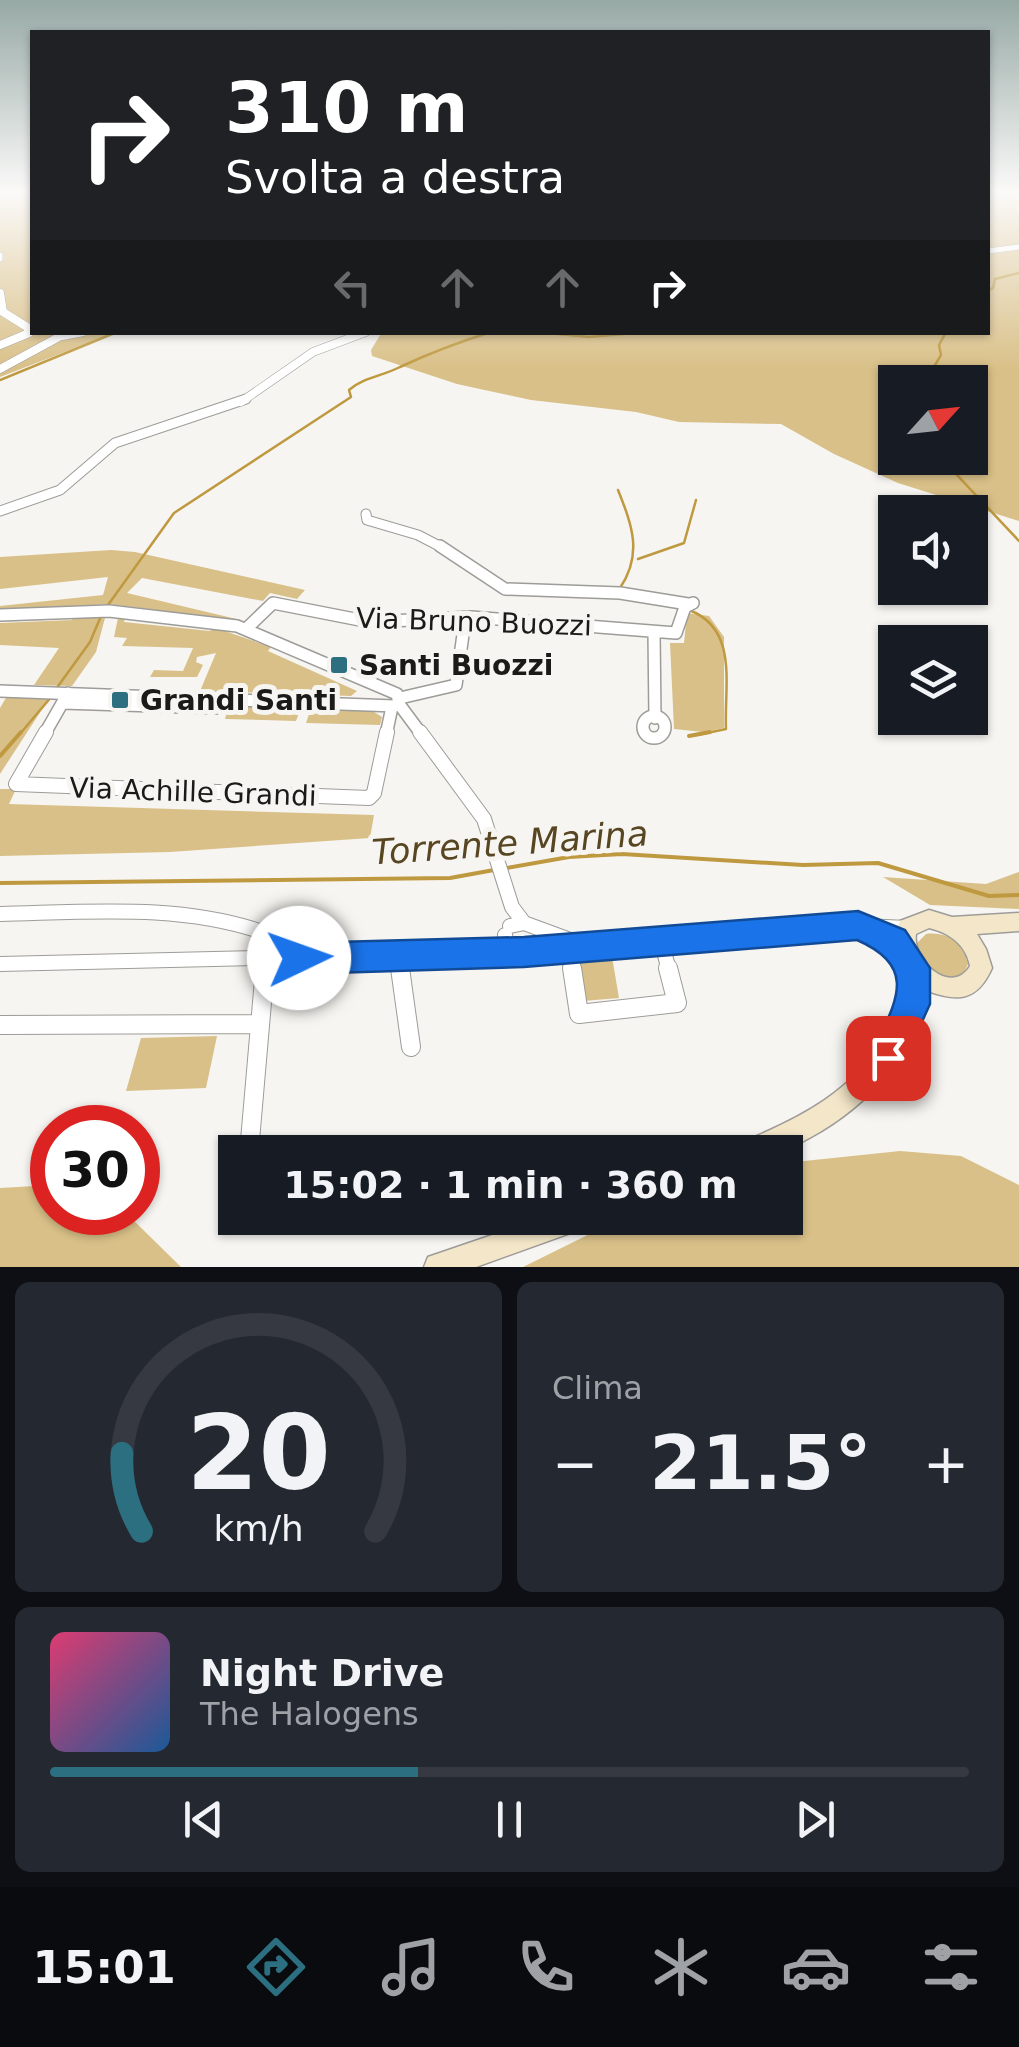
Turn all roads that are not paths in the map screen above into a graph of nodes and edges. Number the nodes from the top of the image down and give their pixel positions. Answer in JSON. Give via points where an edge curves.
{"nodes":[{"id":1,"x":0,"y":294,"type":"edge"},
{"id":2,"x":63,"y":335,"type":"edge"},
{"id":3,"x":358,"y":335,"type":"edge"},
{"id":4,"x":0,"y":345,"type":"edge"},
{"id":5,"x":0,"y":368,"type":"edge"},
{"id":6,"x":0,"y":511,"type":"edge"},
{"id":7,"x":366,"y":514,"type":"dead end"},
{"id":8,"x":0,"y":615,"type":"edge"},
{"id":9,"x":465,"y":620,"type":"junction"},
{"id":10,"x":246,"y":630,"type":"junction"},
{"id":11,"x":654,"y":632,"type":"junction"},
{"id":12,"x":0,"y":691,"type":"edge"},
{"id":13,"x":63,"y":696,"type":"junction"},
{"id":14,"x":392,"y":701,"type":"junction"},
{"id":15,"x":655,"y":718,"type":"dead end"},
{"id":16,"x":0,"y":914,"type":"edge"},
{"id":17,"x":1019,"y":922,"type":"edge"},
{"id":18,"x":988,"y":925,"type":"junction"},
{"id":19,"x":952,"y":926,"type":"junction"},
{"id":20,"x":517,"y":927,"type":"junction"},
{"id":21,"x":662,"y":941,"type":"junction"},
{"id":22,"x":598,"y":947,"type":"junction"},
{"id":23,"x":976,"y":948,"type":"junction"},
{"id":24,"x":569,"y":949,"type":"junction"},
{"id":25,"x":908,"y":949,"type":"junction"},
{"id":26,"x":522,"y":952,"type":"junction"},
{"id":27,"x":480,"y":953,"type":"junction"},
{"id":28,"x":398,"y":954,"type":"junction"},
{"id":29,"x":266,"y":960,"type":"junction"},
{"id":30,"x":0,"y":964,"type":"edge"},
{"id":31,"x":940,"y":986,"type":"junction"},
{"id":32,"x":913,"y":1004,"type":"junction"},
{"id":33,"x":260,"y":1024,"type":"junction"},
{"id":34,"x":0,"y":1025,"type":"edge"},
{"id":35,"x":411,"y":1047,"type":"dead end"},
{"id":36,"x":250,"y":1135,"type":"edge"},
{"id":37,"x":789,"y":1135,"type":"edge"},
{"id":38,"x":529,"y":1235,"type":"edge"},
{"id":39,"x":438,"y":1267,"type":"edge"}],
"edges":[{"from":1,"to":4,"type":"street","via":[[3,312],[29,333]]},
{"from":2,"to":5,"type":"street"},
{"from":3,"to":6,"type":"street","via":[[314,352],[244,400],[116,443],[60,490]]},
{"from":7,"to":11,"type":"street","via":[[367,520],[450,550],[505,588],[691,604],[680,631]]},
{"from":8,"to":10,"type":"street","via":[[109,611]]},
{"from":9,"to":10,"type":"street","name":"Via Bruno Buozzi","via":[[370,622],[273,603]]},
{"from":9,"to":11,"type":"street","name":"Via Bruno Buozzi"},
{"from":9,"to":14,"type":"street","via":[[456,685]]},
{"from":10,"to":14,"type":"street"},
{"from":11,"to":15,"type":"street"},
{"from":12,"to":13,"type":"street"},
{"from":13,"to":14,"type":"street","via":[[215,708],[218,698]]},
{"from":13,"to":14,"type":"street","name":"Via Achille Grandi","via":[[16,784],[369,798]]},
{"from":14,"to":20,"type":"street","via":[[488,828]]},
{"from":16,"to":29,"type":"street","via":[[121,912],[242,921],[268,934]]},
{"from":17,"to":18,"type":"main road"},
{"from":18,"to":19,"type":"main road"},
{"from":18,"to":23,"type":"main road"},
{"from":19,"to":23,"type":"main road"},
{"from":19,"to":25,"type":"main road","via":[[929,919]]},
{"from":20,"to":22,"type":"street"},
{"from":20,"to":26,"type":"street","via":[[510,948]]},
{"from":20,"to":26,"type":"street","via":[[537,940]]},
{"from":20,"to":27,"type":"street"},
{"from":21,"to":22,"type":"street"},
{"from":21,"to":24,"type":"street","via":[[677,1004],[579,1014]]},
{"from":21,"to":25,"type":"street","via":[[842,925],[872,929]]},
{"from":22,"to":24,"type":"street"},
{"from":23,"to":31,"type":"main road","via":[[978,977],[963,988]]},
{"from":24,"to":26,"type":"street"},
{"from":25,"to":31,"type":"main road"},
{"from":25,"to":32,"type":"main road"},
{"from":26,"to":27,"type":"street"},
{"from":27,"to":28,"type":"street"},
{"from":28,"to":29,"type":"street"},
{"from":28,"to":35,"type":"street"},
{"from":29,"to":30,"type":"street"},
{"from":29,"to":33,"type":"street"},
{"from":31,"to":32,"type":"main road"},
{"from":32,"to":37,"type":"main road","via":[[888,1058],[850,1100]]},
{"from":33,"to":34,"type":"street"},
{"from":33,"to":36,"type":"street"},
{"from":38,"to":39,"type":"main road"}]}
